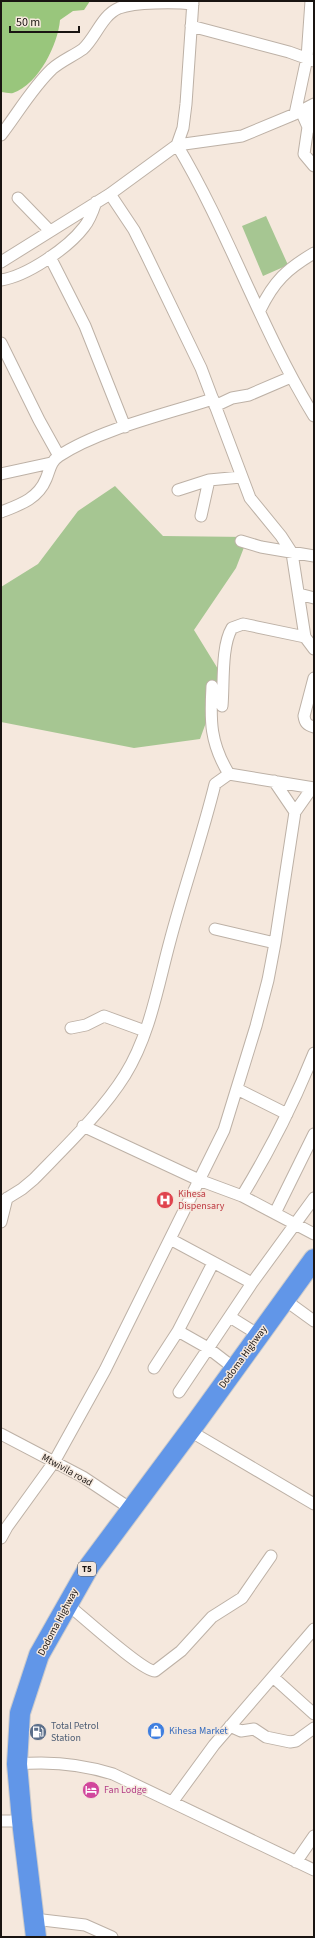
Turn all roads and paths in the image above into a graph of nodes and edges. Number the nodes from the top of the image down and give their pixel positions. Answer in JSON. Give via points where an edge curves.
{"nodes":[{"id":1,"x":311,"y":1,"type":"edge"},
{"id":2,"x":193,"y":2,"type":"edge"},
{"id":3,"x":191,"y":26,"type":"junction"},
{"id":4,"x":310,"y":59,"type":"edge"},
{"id":5,"x":305,"y":109,"type":"edge"},
{"id":6,"x":1,"y":135,"type":"edge"},
{"id":7,"x":177,"y":145,"type":"junction"},
{"id":8,"x":314,"y":166,"type":"edge"},
{"id":9,"x":110,"y":194,"type":"junction"},
{"id":10,"x":18,"y":198,"type":"dead end"},
{"id":11,"x":96,"y":202,"type":"junction"},
{"id":12,"x":50,"y":231,"type":"junction"},
{"id":13,"x":314,"y":252,"type":"edge"},
{"id":14,"x":50,"y":256,"type":"junction"},
{"id":15,"x":1,"y":262,"type":"edge"},
{"id":16,"x":1,"y":280,"type":"edge"},
{"id":17,"x":260,"y":310,"type":"junction"},
{"id":18,"x":2,"y":348,"type":"edge"},
{"id":19,"x":291,"y":377,"type":"junction"},
{"id":20,"x":214,"y":402,"type":"junction"},
{"id":21,"x":314,"y":416,"type":"edge"},
{"id":22,"x":126,"y":427,"type":"junction"},
{"id":23,"x":55,"y":459,"type":"junction"},
{"id":24,"x":1,"y":474,"type":"edge"},
{"id":25,"x":241,"y":477,"type":"junction"},
{"id":26,"x":208,"y":480,"type":"junction"},
{"id":27,"x":178,"y":490,"type":"dead end"},
{"id":28,"x":1,"y":512,"type":"edge"},
{"id":29,"x":201,"y":516,"type":"dead end"},
{"id":30,"x":241,"y":541,"type":"dead end"},
{"id":31,"x":292,"y":553,"type":"junction"},
{"id":32,"x":314,"y":556,"type":"edge"},
{"id":33,"x":299,"y":594,"type":"junction"},
{"id":34,"x":314,"y":598,"type":"edge"},
{"id":35,"x":305,"y":637,"type":"junction"},
{"id":36,"x":314,"y":648,"type":"edge"},
{"id":37,"x":314,"y":678,"type":"edge"},
{"id":38,"x":212,"y":686,"type":"dead end"},
{"id":39,"x":222,"y":706,"type":"dead end"},
{"id":40,"x":314,"y":727,"type":"edge"},
{"id":41,"x":229,"y":774,"type":"junction"},
{"id":42,"x":274,"y":781,"type":"junction"},
{"id":43,"x":313,"y":788,"type":"edge"},
{"id":44,"x":295,"y":812,"type":"junction"},
{"id":45,"x":215,"y":929,"type":"dead end"},
{"id":46,"x":275,"y":943,"type":"junction"},
{"id":47,"x":71,"y":1028,"type":"dead end"},
{"id":48,"x":145,"y":1031,"type":"junction"},
{"id":49,"x":314,"y":1053,"type":"edge"},
{"id":50,"x":237,"y":1089,"type":"junction"},
{"id":51,"x":287,"y":1114,"type":"junction"},
{"id":52,"x":83,"y":1126,"type":"junction"},
{"id":53,"x":314,"y":1134,"type":"edge"},
{"id":54,"x":200,"y":1180,"type":"junction"},
{"id":55,"x":242,"y":1196,"type":"junction"},
{"id":56,"x":314,"y":1198,"type":"edge"},
{"id":57,"x":4,"y":1200,"type":"edge"},
{"id":58,"x":275,"y":1213,"type":"junction"},
{"id":59,"x":1,"y":1222,"type":"edge"},
{"id":60,"x":295,"y":1224,"type":"junction"},
{"id":61,"x":314,"y":1234,"type":"edge"},
{"id":62,"x":170,"y":1240,"type":"junction"},
{"id":63,"x":314,"y":1259,"type":"edge"},
{"id":64,"x":213,"y":1263,"type":"junction"},
{"id":65,"x":252,"y":1283,"type":"junction"},
{"id":66,"x":285,"y":1300,"type":"junction"},
{"id":67,"x":230,"y":1317,"type":"junction"},
{"id":68,"x":314,"y":1321,"type":"edge"},
{"id":69,"x":178,"y":1330,"type":"junction"},
{"id":70,"x":259,"y":1335,"type":"junction"},
{"id":71,"x":208,"y":1348,"type":"junction"},
{"id":72,"x":154,"y":1368,"type":"dead end"},
{"id":73,"x":234,"y":1368,"type":"junction"},
{"id":74,"x":179,"y":1392,"type":"dead end"},
{"id":75,"x":190,"y":1431,"type":"junction"},
{"id":76,"x":1,"y":1434,"type":"edge"},
{"id":77,"x":54,"y":1462,"type":"junction"},
{"id":78,"x":314,"y":1504,"type":"edge"},
{"id":79,"x":131,"y":1509,"type":"junction"},
{"id":80,"x":4,"y":1525,"type":"edge"},
{"id":81,"x":1,"y":1538,"type":"edge"},
{"id":82,"x":271,"y":1556,"type":"dead end"},
{"id":83,"x":68,"y":1604,"type":"junction"},
{"id":84,"x":314,"y":1629,"type":"edge"},
{"id":85,"x":273,"y":1677,"type":"junction"},
{"id":86,"x":314,"y":1714,"type":"edge"},
{"id":87,"x":230,"y":1726,"type":"junction"},
{"id":88,"x":314,"y":1728,"type":"edge"},
{"id":89,"x":17,"y":1764,"type":"junction"},
{"id":90,"x":173,"y":1802,"type":"junction"},
{"id":91,"x":22,"y":1820,"type":"junction"},
{"id":92,"x":1,"y":1821,"type":"edge"},
{"id":93,"x":314,"y":1836,"type":"edge"},
{"id":94,"x":296,"y":1862,"type":"junction"},
{"id":95,"x":314,"y":1870,"type":"edge"},
{"id":96,"x":35,"y":1928,"type":"edge"},
{"id":97,"x":112,"y":1937,"type":"edge"}],
"edges":[{"from":1,"to":4,"type":"street"},
{"from":2,"to":3,"type":"street"},
{"from":2,"to":6,"type":"street","via":[[131,6],[120,8],[111,14],[83,49],[52,68]]},
{"from":3,"to":4,"type":"street"},
{"from":3,"to":7,"type":"street","via":[[186,104]]},
{"from":4,"to":5,"type":"street"},
{"from":5,"to":7,"type":"street","via":[[242,136]]},
{"from":5,"to":8,"type":"street","via":[[308,130],[304,154]]},
{"from":7,"to":9,"type":"street"},
{"from":7,"to":17,"type":"street","via":[[222,229]]},
{"from":9,"to":11,"type":"street"},
{"from":9,"to":20,"type":"street","via":[[134,230],[146,254],[201,368]]},
{"from":10,"to":12,"type":"street"},
{"from":11,"to":12,"type":"street"},
{"from":11,"to":14,"type":"street","via":[[84,228]]},
{"from":12,"to":15,"type":"street"},
{"from":13,"to":17,"type":"street","via":[[280,278],[270,289]]},
{"from":14,"to":16,"type":"street","via":[[25,272]]},
{"from":14,"to":22,"type":"street","via":[[85,326]]},
{"from":17,"to":19,"type":"street"},
{"from":18,"to":23,"type":"street","via":[[39,420]]},
{"from":19,"to":20,"type":"street","via":[[249,396]]},
{"from":19,"to":21,"type":"street"},
{"from":20,"to":22,"type":"street"},
{"from":20,"to":25,"type":"street"},
{"from":22,"to":23,"type":"street","via":[[89,440]]},
{"from":23,"to":24,"type":"street"},
{"from":23,"to":28,"type":"street","via":[[35,495],[23,504]]},
{"from":25,"to":26,"type":"street"},
{"from":25,"to":31,"type":"street","via":[[250,498]]},
{"from":26,"to":27,"type":"street"},
{"from":26,"to":29,"type":"street"},
{"from":30,"to":31,"type":"street"},
{"from":31,"to":32,"type":"street"},
{"from":31,"to":33,"type":"street"},
{"from":33,"to":34,"type":"street"},
{"from":33,"to":35,"type":"street"},
{"from":35,"to":36,"type":"street"},
{"from":35,"to":39,"type":"street","via":[[243,624],[232,628],[228,634],[226,648]]},
{"from":37,"to":40,"type":"street","via":[[304,721]]},
{"from":38,"to":41,"type":"street","via":[[211,733]]},
{"from":41,"to":42,"type":"street"},
{"from":41,"to":48,"type":"street","via":[[215,784]]},
{"from":42,"to":43,"type":"street"},
{"from":42,"to":44,"type":"street"},
{"from":43,"to":44,"type":"street"},
{"from":44,"to":46,"type":"street"},
{"from":45,"to":46,"type":"street"},
{"from":46,"to":50,"type":"street","via":[[256,1026]]},
{"from":47,"to":48,"type":"street","via":[[86,1025],[104,1016]]},
{"from":48,"to":52,"type":"street","via":[[126,1074],[112,1095]]},
{"from":49,"to":51,"type":"street"},
{"from":50,"to":51,"type":"street"},
{"from":50,"to":54,"type":"street","via":[[224,1130]]},
{"from":51,"to":55,"type":"street"},
{"from":52,"to":54,"type":"street"},
{"from":52,"to":57,"type":"street","via":[[34,1179]]},
{"from":53,"to":58,"type":"street"},
{"from":54,"to":55,"type":"street"},
{"from":54,"to":62,"type":"street"},
{"from":55,"to":58,"type":"street"},
{"from":56,"to":60,"type":"street"},
{"from":57,"to":59,"type":"street"},
{"from":58,"to":60,"type":"street"},
{"from":60,"to":61,"type":"street"},
{"from":60,"to":65,"type":"street"},
{"from":62,"to":64,"type":"street"},
{"from":62,"to":77,"type":"street","via":[[105,1370]]},
{"from":63,"to":66,"type":"highway","name":"Dodoma Highway","number":"T5"},
{"from":64,"to":65,"type":"street"},
{"from":64,"to":69,"type":"street"},
{"from":65,"to":67,"type":"street"},
{"from":66,"to":68,"type":"street"},
{"from":66,"to":70,"type":"highway","name":"Dodoma Highway","number":"T5"},
{"from":67,"to":70,"type":"street"},
{"from":67,"to":71,"type":"street"},
{"from":69,"to":71,"type":"street"},
{"from":69,"to":72,"type":"street"},
{"from":70,"to":73,"type":"highway","name":"Dodoma Highway","number":"T5"},
{"from":71,"to":73,"type":"street"},
{"from":71,"to":74,"type":"street"},
{"from":73,"to":75,"type":"highway","name":"Dodoma Highway","number":"T5"},
{"from":75,"to":78,"type":"street"},
{"from":75,"to":79,"type":"highway","name":"Dodoma Highway","number":"T5"},
{"from":76,"to":77,"type":"street","name":"Mtwivila road"},
{"from":77,"to":79,"type":"street","name":"Mtwivila road","via":[[83,1477]]},
{"from":77,"to":80,"type":"street"},
{"from":79,"to":83,"type":"highway","name":"Dodoma Highway","number":"T5","via":[[90,1565]]},
{"from":80,"to":81,"type":"street"},
{"from":82,"to":83,"type":"street","via":[[242,1598],[212,1617],[181,1651],[155,1671],[146,1668],[129,1655]]},
{"from":83,"to":89,"type":"highway","name":"Dodoma Highway","number":"T5","via":[[39,1655],[29,1682],[20,1713]]},
{"from":84,"to":85,"type":"street"},
{"from":85,"to":86,"type":"street"},
{"from":85,"to":87,"type":"street"},
{"from":87,"to":88,"type":"street","via":[[241,1731],[254,1729],[266,1737],[290,1742],[296,1741]]},
{"from":87,"to":90,"type":"street"},
{"from":89,"to":90,"type":"street","via":[[56,1762],[92,1768],[113,1774]]},
{"from":89,"to":91,"type":"highway","name":"Dodoma Highway","number":"T5"},
{"from":90,"to":94,"type":"street"},
{"from":91,"to":92,"type":"street"},
{"from":91,"to":96,"type":"highway","name":"Dodoma Highway","number":"T5"},
{"from":93,"to":94,"type":"street"},
{"from":94,"to":95,"type":"street"},
{"from":96,"to":97,"type":"street","via":[[72,1922]]}]}
